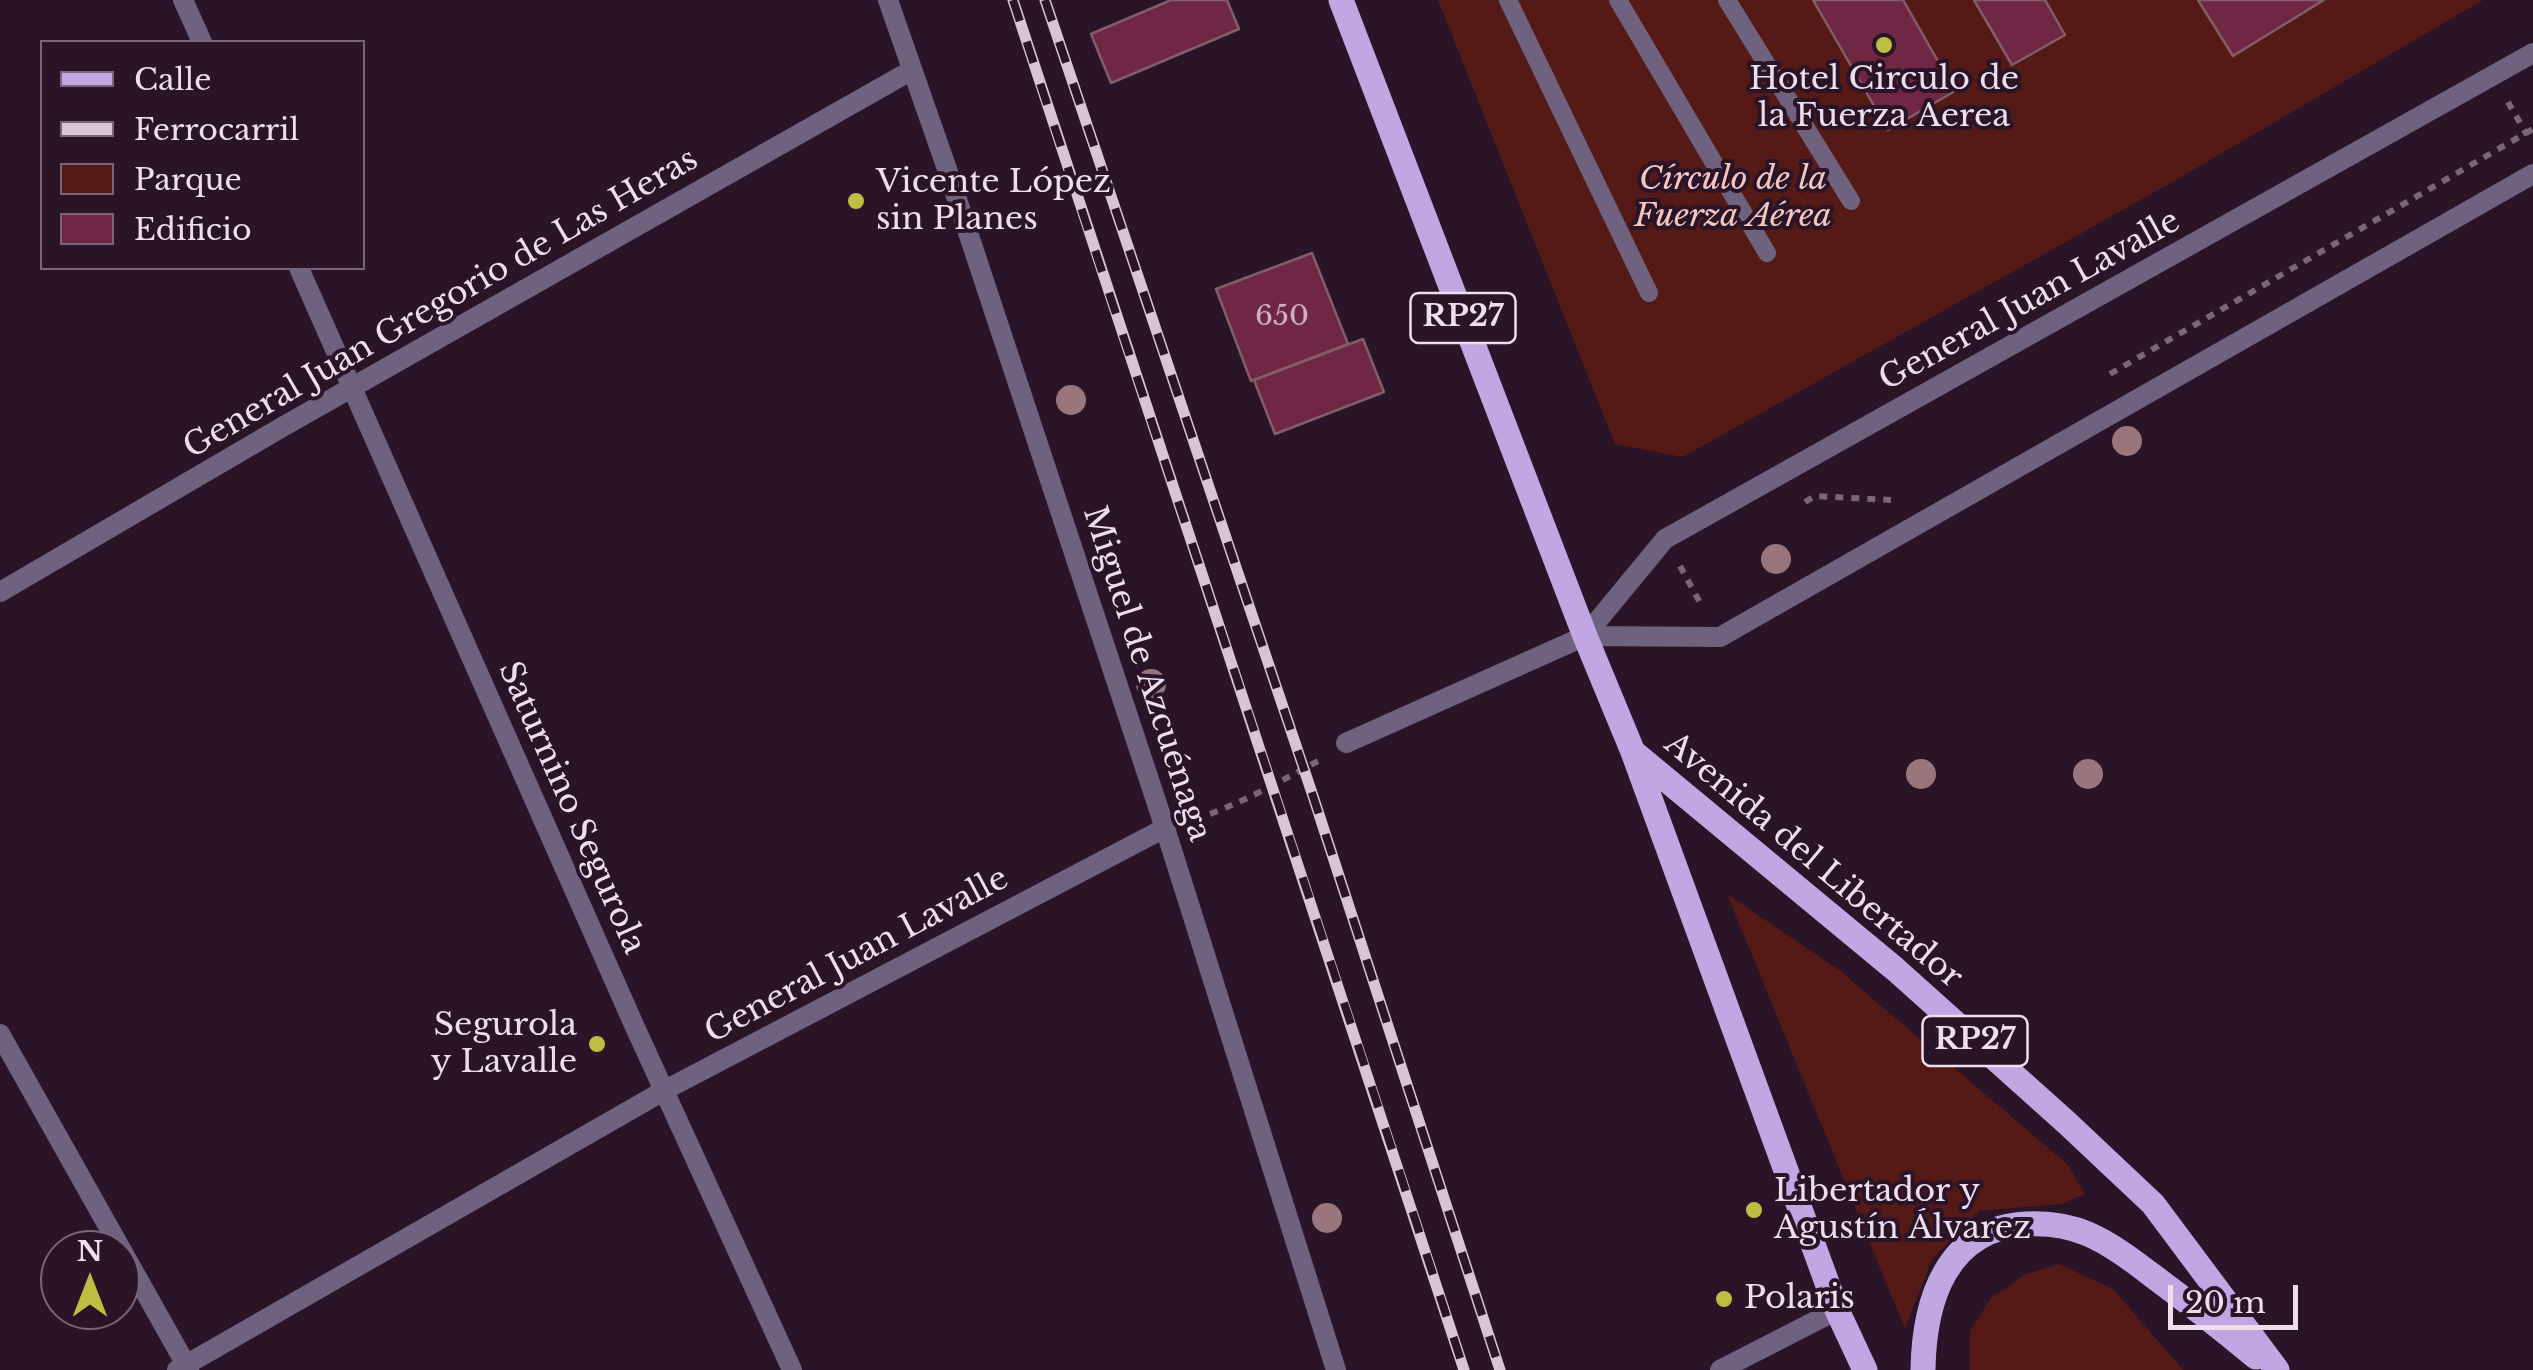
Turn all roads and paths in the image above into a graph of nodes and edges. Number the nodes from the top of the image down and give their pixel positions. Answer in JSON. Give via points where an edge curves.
{"nodes":[{"id":1,"x":183,"y":0,"type":"edge"},
{"id":2,"x":888,"y":0,"type":"edge"},
{"id":3,"x":1341,"y":0,"type":"edge"},
{"id":4,"x":1508,"y":0,"type":"edge"},
{"id":5,"x":1618,"y":0,"type":"edge"},
{"id":6,"x":1727,"y":0,"type":"edge"},
{"id":7,"x":201,"y":40,"type":"edge"},
{"id":8,"x":2533,"y":53,"type":"edge"},
{"id":9,"x":912,"y":70,"type":"junction"},
{"id":10,"x":2493,"y":76,"type":"junction"},
{"id":11,"x":2530,"y":131,"type":"edge"},
{"id":12,"x":2533,"y":145,"type":"edge"},
{"id":13,"x":2533,"y":174,"type":"edge"},
{"id":14,"x":1851,"y":201,"type":"dead end"},
{"id":15,"x":1767,"y":253,"type":"dead end"},
{"id":16,"x":300,"y":270,"type":"edge"},
{"id":17,"x":1649,"y":293,"type":"dead end"},
{"id":18,"x":2096,"y":382,"type":"dead end"},
{"id":19,"x":352,"y":389,"type":"junction"},
{"id":20,"x":1907,"y":491,"type":"dead end"},
{"id":21,"x":1798,"y":505,"type":"dead end"},
{"id":22,"x":1665,"y":539,"type":"junction"},
{"id":23,"x":0,"y":592,"type":"edge"},
{"id":24,"x":1586,"y":636,"type":"junction"},
{"id":25,"x":1720,"y":637,"type":"junction"},
{"id":26,"x":1346,"y":743,"type":"joint"},
{"id":27,"x":1633,"y":752,"type":"junction"},
{"id":28,"x":1165,"y":828,"type":"junction"},
{"id":29,"x":0,"y":1034,"type":"edge"},
{"id":30,"x":665,"y":1090,"type":"junction"},
{"id":31,"x":1837,"y":1310,"type":"junction"},
{"id":32,"x":184,"y":1368,"type":"edge"},
{"id":33,"x":792,"y":1370,"type":"edge"},
{"id":34,"x":1336,"y":1370,"type":"edge"},
{"id":35,"x":1720,"y":1370,"type":"edge"},
{"id":36,"x":1865,"y":1370,"type":"edge"},
{"id":37,"x":1923,"y":1370,"type":"edge"},
{"id":38,"x":2274,"y":1370,"type":"edge"}],
"edges":[{"from":1,"to":7,"type":"street"},
{"from":2,"to":9,"type":"street","name":"Miguel de Azcuénaga"},
{"from":3,"to":24,"type":"main road","name":"Avenida del Libertador","number":"RP27"},
{"from":4,"to":17,"type":"lane"},
{"from":5,"to":15,"type":"lane"},
{"from":6,"to":14,"type":"lane"},
{"from":8,"to":10,"type":"street","name":"General Juan Lavalle"},
{"from":9,"to":19,"type":"street","name":"General Juan Gregorio de Las Heras"},
{"from":9,"to":28,"type":"street","name":"Miguel de Azcuénaga"},
{"from":10,"to":11,"type":"path"},
{"from":10,"to":22,"type":"street","name":"General Juan Lavalle"},
{"from":11,"to":12,"type":"path"},
{"from":11,"to":18,"type":"path"},
{"from":13,"to":25,"type":"street"},
{"from":16,"to":19,"type":"street","name":"Saturnino Segurola"},
{"from":19,"to":23,"type":"street","name":"General Juan Gregorio de Las Heras"},
{"from":19,"to":30,"type":"street","name":"Saturnino Segurola"},
{"from":20,"to":21,"type":"path","via":[[1890,501],[1815,496]]},
{"from":22,"to":24,"type":"street","name":"General Juan Lavalle"},
{"from":22,"to":25,"type":"path"},
{"from":24,"to":25,"type":"street","name":"General Juan Lavalle"},
{"from":24,"to":26,"type":"street","name":"General Juan Lavalle"},
{"from":24,"to":27,"type":"main road","name":"Avenida del Libertador","number":"RP27"},
{"from":26,"to":28,"type":"path","via":[[1210,814]]},
{"from":27,"to":31,"type":"main road","name":"Avenida del Libertador","number":"RP27"},
{"from":27,"to":38,"type":"main road","name":"Avenida del Libertador","number":"RP27","via":[[1895,969],[2153,1204]]},
{"from":28,"to":30,"type":"street","name":"General Juan Lavalle"},
{"from":28,"to":34,"type":"street","name":"Miguel de Azcuénaga"},
{"from":29,"to":32,"type":"street"},
{"from":30,"to":32,"type":"street","name":"General Juan Lavalle"},
{"from":30,"to":33,"type":"street","name":"Saturnino Segurola"},
{"from":31,"to":35,"type":"street"},
{"from":31,"to":36,"type":"main road","name":"Avenida del Libertador","number":"RP27"},
{"from":37,"to":38,"type":"main road","via":[[1929,1308],[1946,1270],[1975,1240],[2008,1225],[2034,1224],[2086,1232],[2107,1243]]}]}
